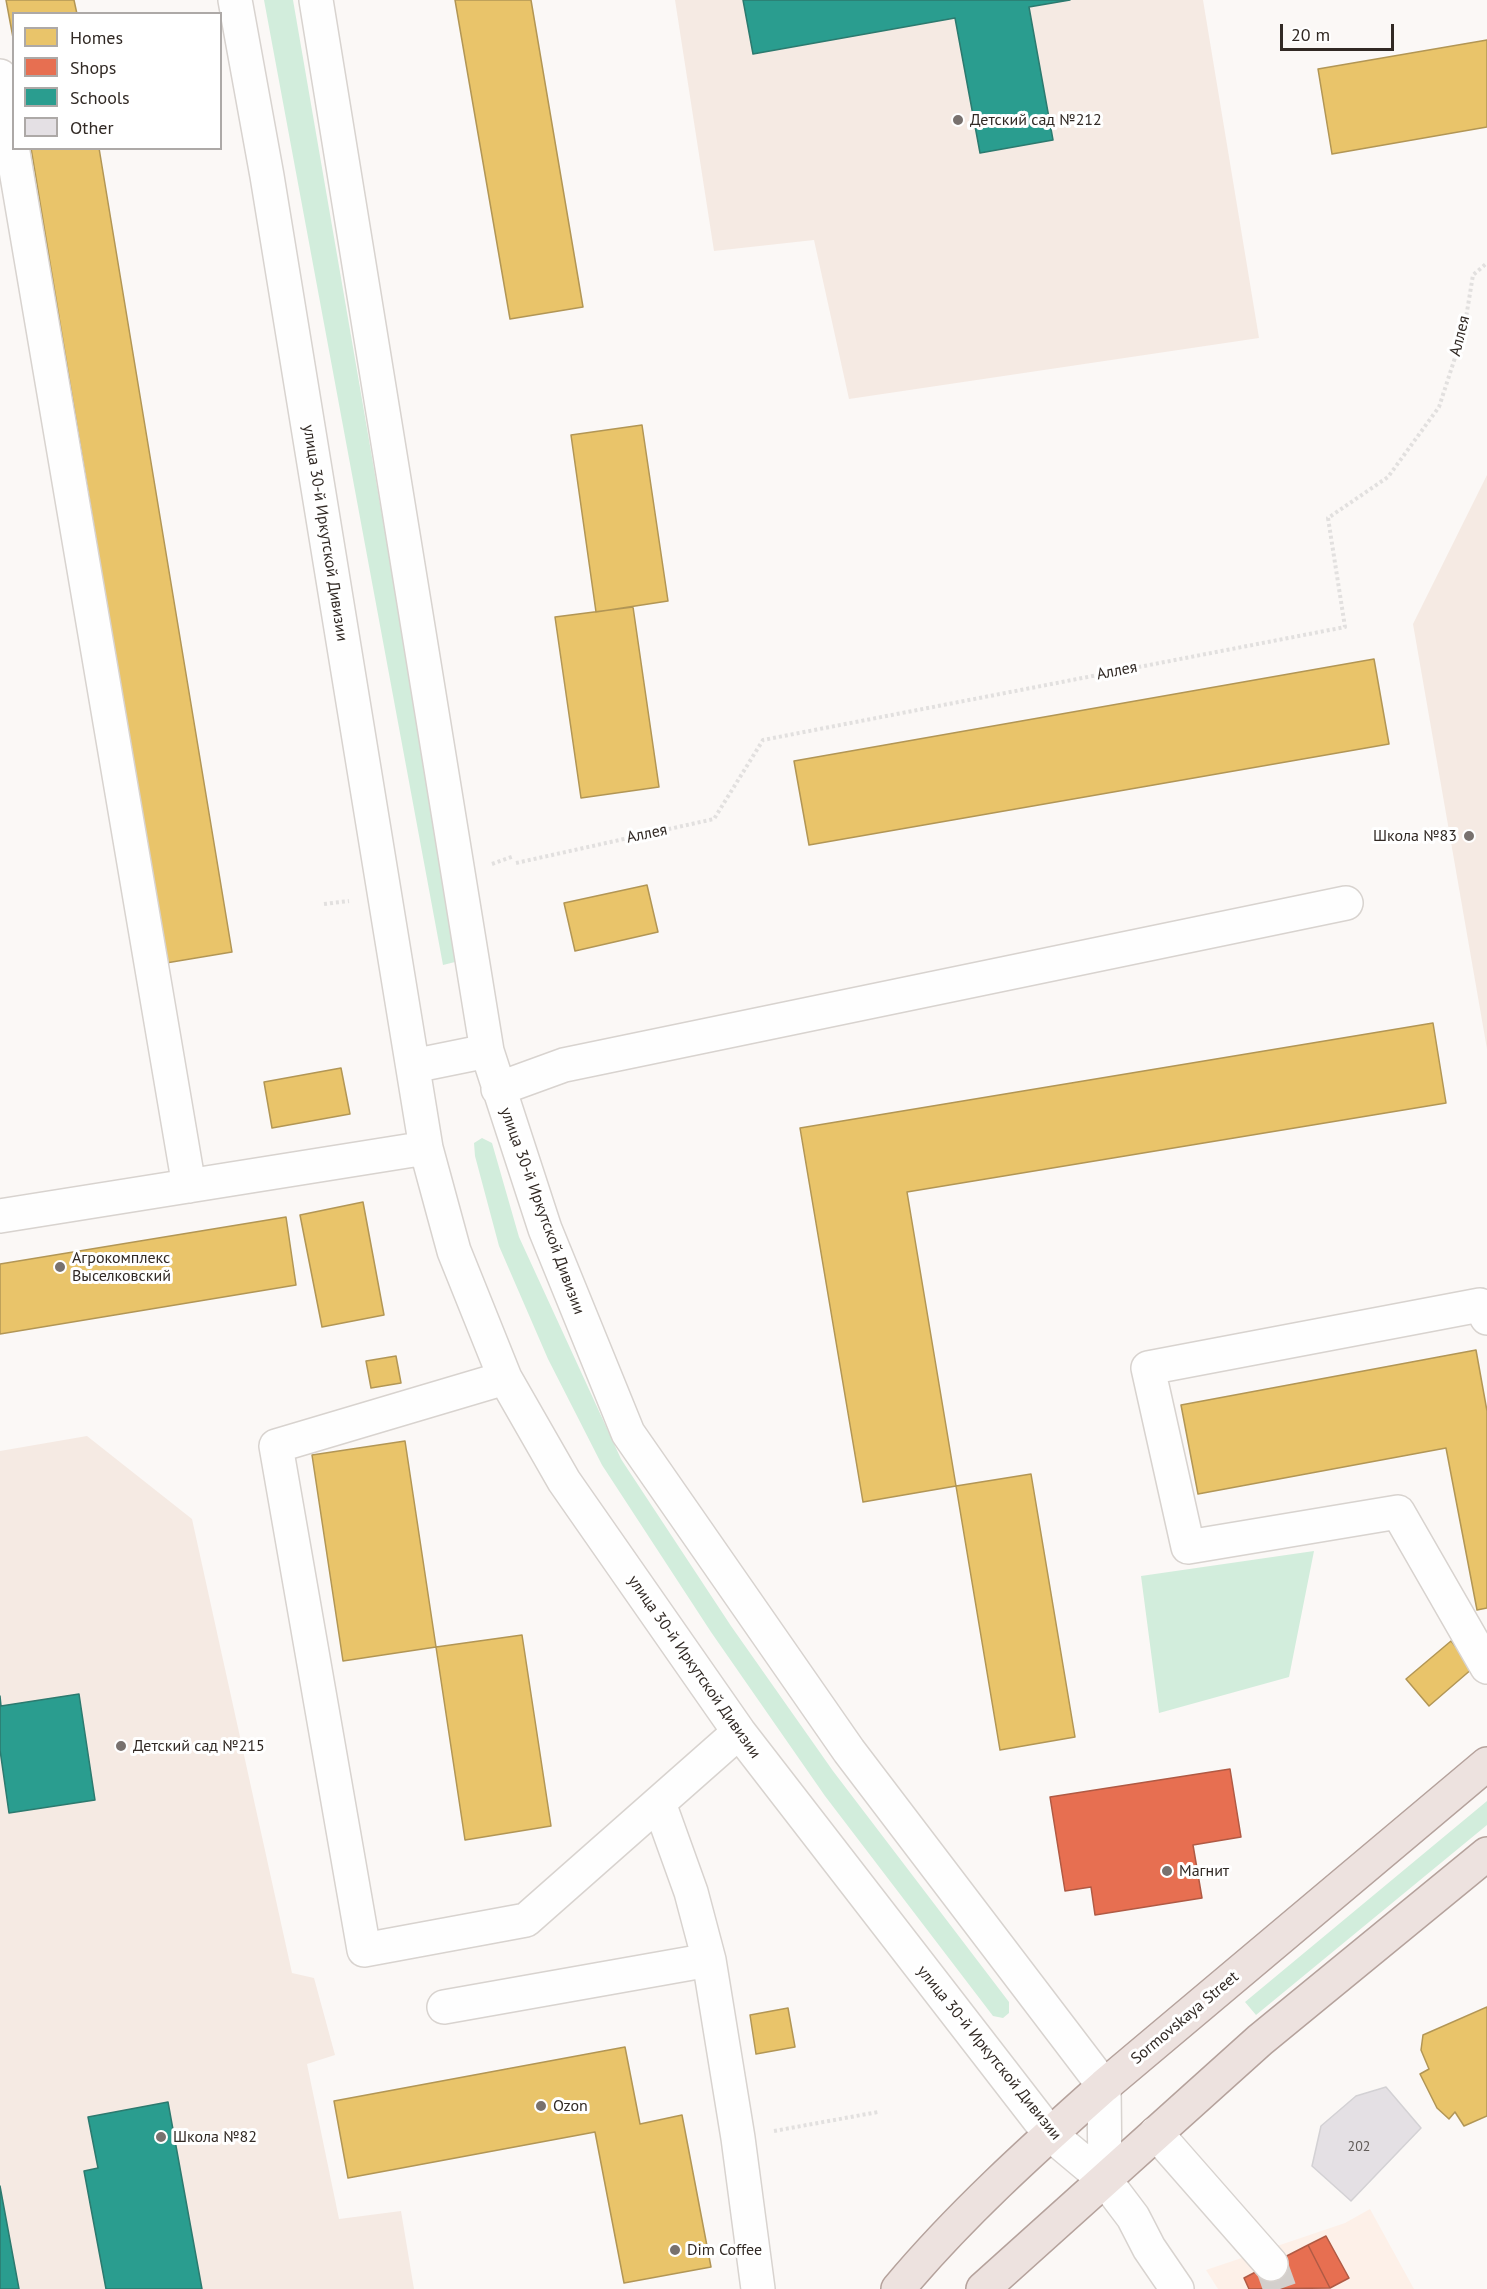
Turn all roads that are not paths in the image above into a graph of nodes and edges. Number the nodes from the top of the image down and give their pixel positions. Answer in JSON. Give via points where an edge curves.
{"nodes":[{"id":1,"x":235,"y":0,"type":"edge"},
{"id":2,"x":316,"y":0,"type":"edge"},
{"id":3,"x":0,"y":76,"type":"edge"},
{"id":4,"x":12,"y":146,"type":"edge"},
{"id":5,"x":13,"y":150,"type":"edge"},
{"id":6,"x":1346,"y":903,"type":"dead end"},
{"id":7,"x":487,"y":1051,"type":"junction"},
{"id":8,"x":413,"y":1066,"type":"junction"},
{"id":9,"x":498,"y":1089,"type":"junction"},
{"id":10,"x":426,"y":1148,"type":"junction"},
{"id":11,"x":189,"y":1186,"type":"junction"},
{"id":12,"x":0,"y":1216,"type":"edge"},
{"id":13,"x":1487,"y":1318,"type":"edge"},
{"id":14,"x":505,"y":1378,"type":"junction"},
{"id":15,"x":1487,"y":1666,"type":"edge"},
{"id":16,"x":739,"y":1732,"type":"junction"},
{"id":17,"x":1487,"y":1764,"type":"edge"},
{"id":18,"x":659,"y":1803,"type":"junction"},
{"id":19,"x":1487,"y":1854,"type":"edge"},
{"id":20,"x":709,"y":1960,"type":"junction"},
{"id":21,"x":444,"y":2007,"type":"dead end"},
{"id":22,"x":1104,"y":2086,"type":"junction"},
{"id":23,"x":1156,"y":2133,"type":"junction"},
{"id":24,"x":1050,"y":2134,"type":"junction"},
{"id":25,"x":1104,"y":2180,"type":"junction"},
{"id":26,"x":1271,"y":2264,"type":"tunnel mouth"},
{"id":27,"x":758,"y":2289,"type":"edge"},
{"id":28,"x":898,"y":2289,"type":"edge"},
{"id":29,"x":983,"y":2289,"type":"edge"},
{"id":30,"x":1177,"y":2289,"type":"edge"}],
"edges":[{"from":1,"to":8,"type":"street","name":"улица 30-й Иркутской Дивизии"},
{"from":2,"to":7,"type":"street","name":"улица 30-й Иркутской Дивизии"},
{"from":3,"to":4,"type":"street"},
{"from":5,"to":11,"type":"street"},
{"from":6,"to":9,"type":"street","via":[[576,1063]]},
{"from":7,"to":8,"type":"street"},
{"from":7,"to":9,"type":"street","name":"улица 30-й Иркутской Дивизии"},
{"from":8,"to":10,"type":"street","name":"улица 30-й Иркутской Дивизии"},
{"from":9,"to":22,"type":"street","name":"улица 30-й Иркутской Дивизии","via":[[546,1228],[628,1433],[849,1751]]},
{"from":10,"to":11,"type":"street"},
{"from":10,"to":14,"type":"street","name":"улица 30-й Иркутской Дивизии","via":[[454,1251]]},
{"from":11,"to":12,"type":"street"},
{"from":13,"to":15,"type":"street","via":[[1480,1305],[1148,1368],[1188,1547],[1398,1512]]},
{"from":14,"to":16,"type":"street","name":"улица 30-й Иркутской Дивизии","via":[[564,1481]]},
{"from":14,"to":18,"type":"street","via":[[276,1446],[364,1950],[526,1920]]},
{"from":16,"to":18,"type":"street"},
{"from":16,"to":24,"type":"street","name":"улица 30-й Иркутской Дивизии"},
{"from":17,"to":22,"type":"main road","name":"Sormovskaya Street"},
{"from":18,"to":20,"type":"street","via":[[692,1892]]},
{"from":19,"to":23,"type":"main road","via":[[1260,2040]]},
{"from":20,"to":21,"type":"street"},
{"from":20,"to":27,"type":"street"},
{"from":22,"to":24,"type":"main road","name":"Sormovskaya Street"},
{"from":22,"to":25,"type":"street"},
{"from":23,"to":25,"type":"main road"},
{"from":23,"to":26,"type":"street"},
{"from":24,"to":25,"type":"street","name":"улица 30-й Иркутской Дивизии"},
{"from":24,"to":28,"type":"main road","name":"Sormovskaya Street"},
{"from":25,"to":29,"type":"main road"},
{"from":25,"to":30,"type":"street","name":"улица 30-й Иркутской Дивизии","via":[[1133,2217]]}]}
